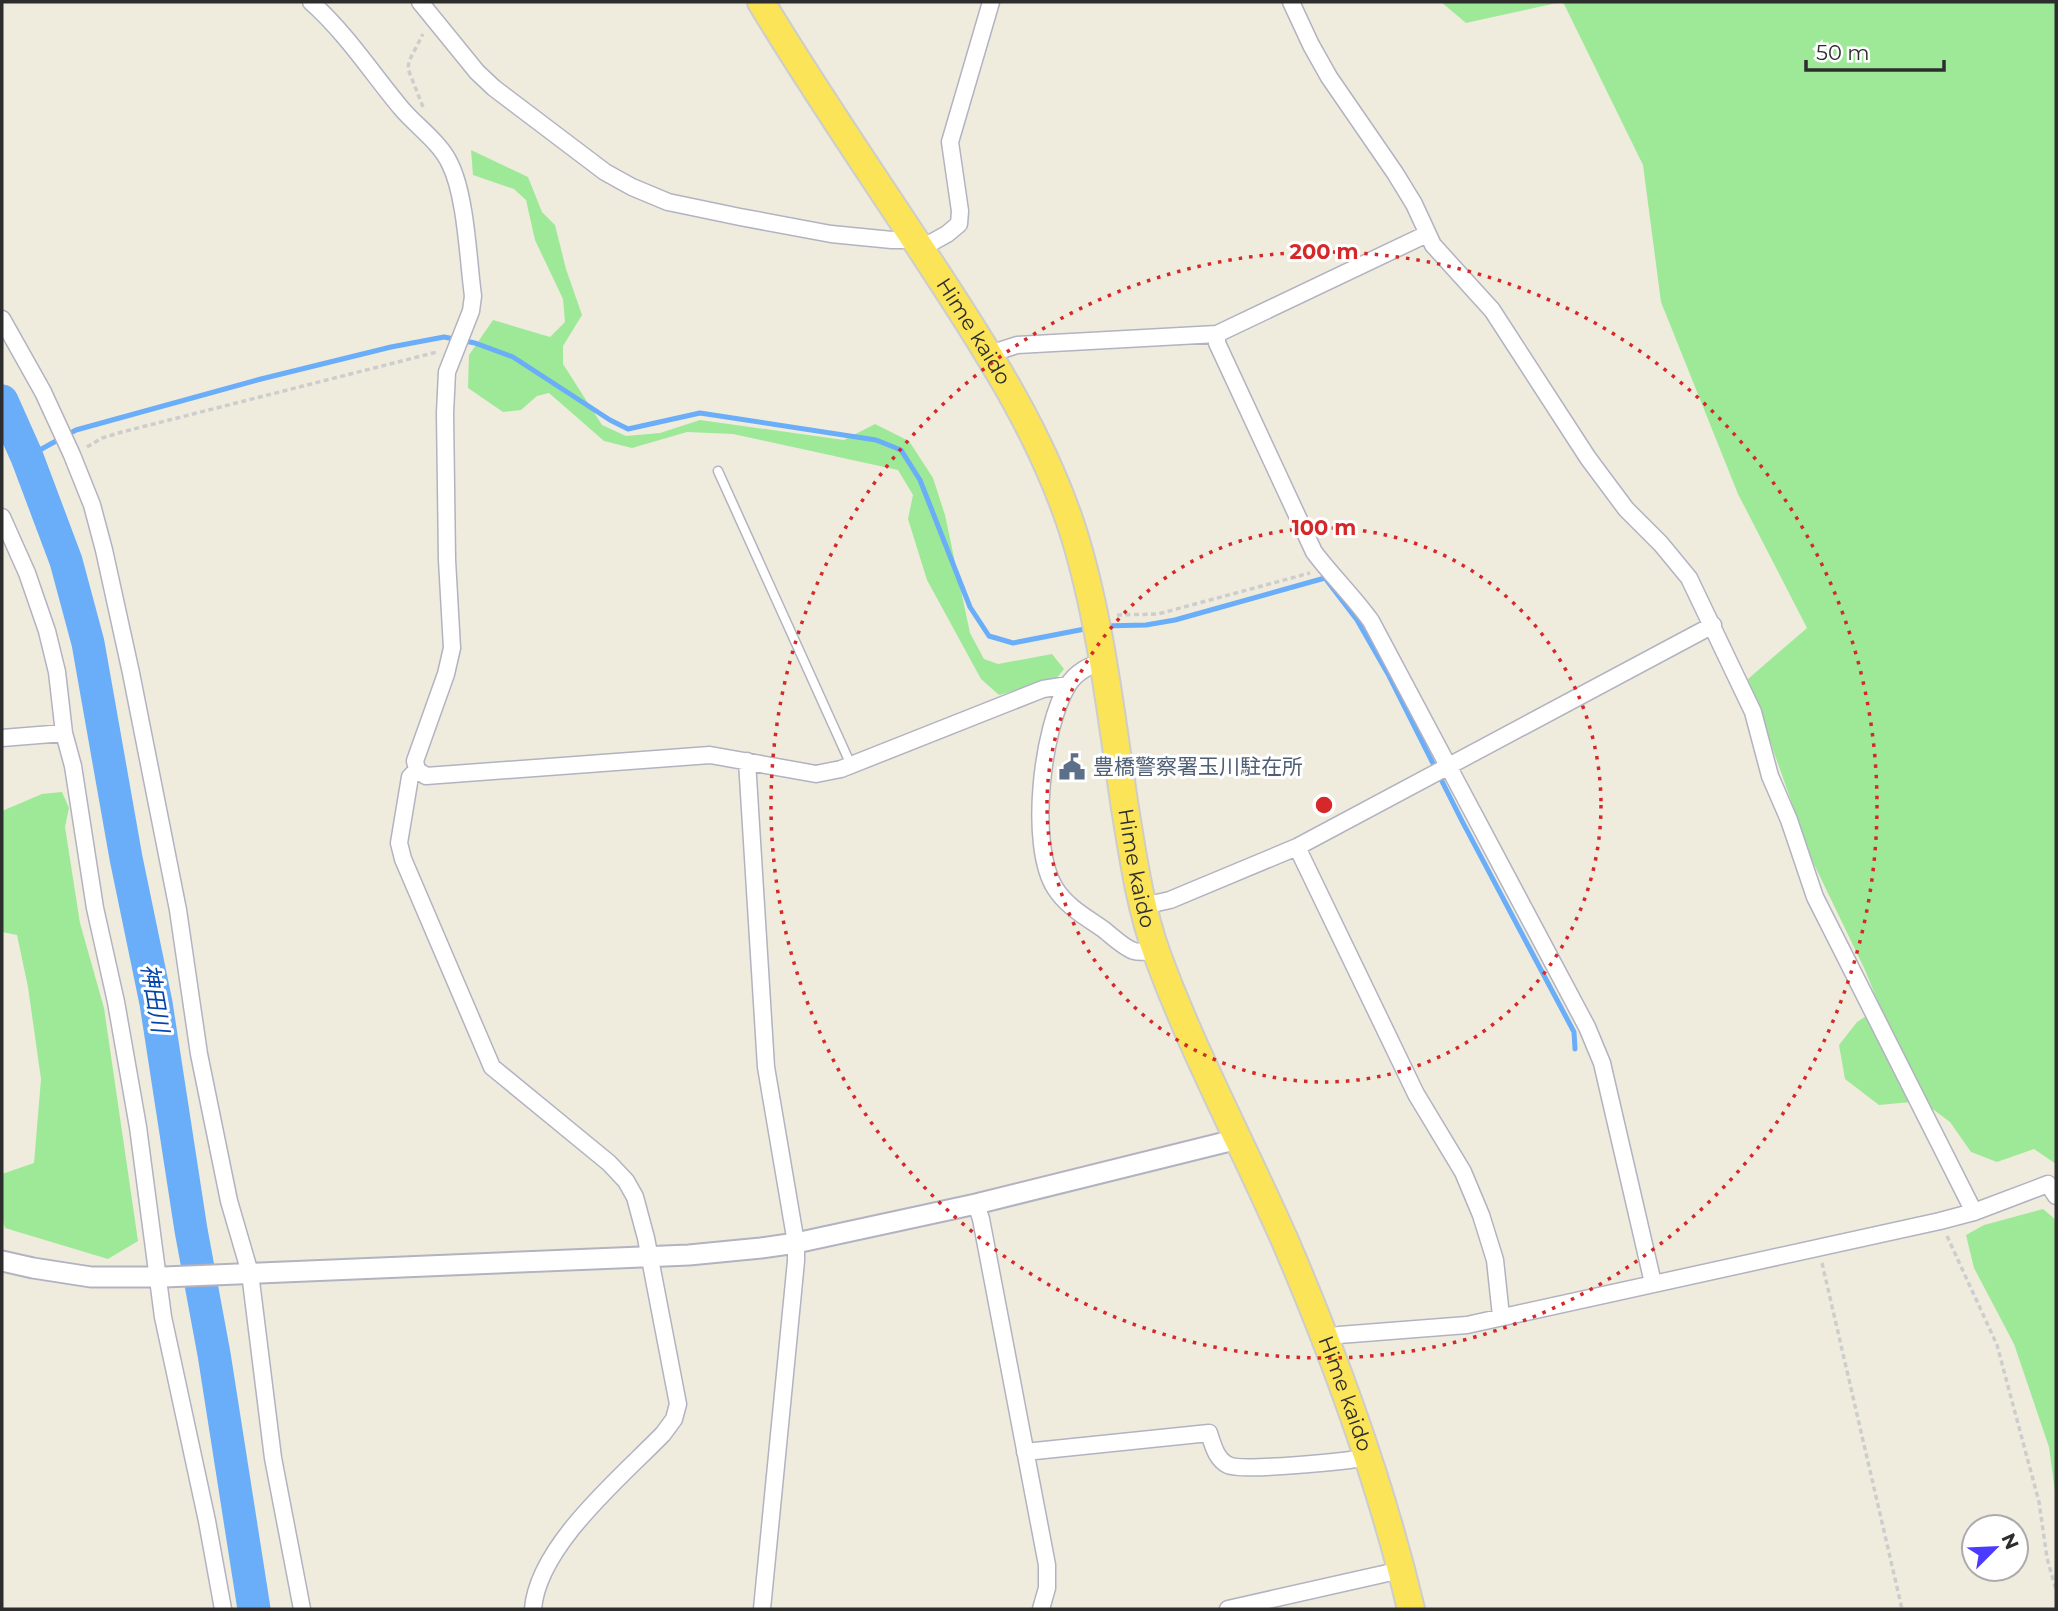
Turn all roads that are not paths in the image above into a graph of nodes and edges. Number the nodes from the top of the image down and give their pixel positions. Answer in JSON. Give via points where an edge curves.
{"nodes":[{"id":1,"x":311,"y":2,"type":"edge"},
{"id":2,"x":420,"y":2,"type":"edge"},
{"id":3,"x":761,"y":2,"type":"edge"},
{"id":4,"x":990,"y":2,"type":"edge"},
{"id":5,"x":1291,"y":2,"type":"edge"},
{"id":6,"x":1427,"y":234,"type":"junction"},
{"id":7,"x":916,"y":240,"type":"junction"},
{"id":8,"x":2,"y":319,"type":"edge"},
{"id":9,"x":1217,"y":334,"type":"junction"},
{"id":10,"x":989,"y":354,"type":"junction"},
{"id":11,"x":718,"y":471,"type":"dead end"},
{"id":12,"x":2,"y":517,"type":"edge"},
{"id":13,"x":1713,"y":625,"type":"junction"},
{"id":14,"x":1102,"y":661,"type":"junction"},
{"id":15,"x":1068,"y":685,"type":"junction"},
{"id":16,"x":64,"y":733,"type":"junction"},
{"id":17,"x":2,"y":738,"type":"edge"},
{"id":18,"x":747,"y":761,"type":"junction"},
{"id":19,"x":851,"y":765,"type":"junction"},
{"id":20,"x":417,"y":770,"type":"junction"},
{"id":21,"x":1440,"y":770,"type":"junction"},
{"id":22,"x":1297,"y":847,"type":"junction"},
{"id":23,"x":1143,"y":906,"type":"junction"},
{"id":24,"x":1156,"y":951,"type":"junction"},
{"id":25,"x":1238,"y":1139,"type":"junction"},
{"id":26,"x":2056,"y":1196,"type":"edge"},
{"id":27,"x":976,"y":1204,"type":"junction"},
{"id":28,"x":1974,"y":1212,"type":"junction"},
{"id":29,"x":796,"y":1243,"type":"junction"},
{"id":30,"x":649,"y":1257,"type":"junction"},
{"id":31,"x":2,"y":1261,"type":"edge"},
{"id":32,"x":245,"y":1273,"type":"junction"},
{"id":33,"x":160,"y":1277,"type":"junction"},
{"id":34,"x":1653,"y":1283,"type":"junction"},
{"id":35,"x":1501,"y":1316,"type":"junction"},
{"id":36,"x":1326,"y":1339,"type":"junction"},
{"id":37,"x":1025,"y":1452,"type":"junction"},
{"id":38,"x":1369,"y":1457,"type":"junction"},
{"id":39,"x":1402,"y":1570,"type":"junction"},
{"id":40,"x":223,"y":1609,"type":"edge"},
{"id":41,"x":302,"y":1609,"type":"edge"},
{"id":42,"x":533,"y":1609,"type":"edge"},
{"id":43,"x":762,"y":1609,"type":"edge"},
{"id":44,"x":1041,"y":1609,"type":"edge"},
{"id":45,"x":1228,"y":1609,"type":"edge"},
{"id":46,"x":1411,"y":1609,"type":"edge"}],
"edges":[{"from":1,"to":20,"type":"street","via":[[438,146],[459,188],[473,296],[447,372],[444,413],[452,648],[415,761]]},
{"from":2,"to":7,"type":"street","via":[[494,88],[605,172],[632,187],[668,202],[753,220],[831,234]]},
{"from":3,"to":7,"type":"highway","name":"Hime kaido"},
{"from":4,"to":7,"type":"street","via":[[950,142],[959,224],[929,244]]},
{"from":5,"to":6,"type":"street","via":[[1317,56],[1395,173]]},
{"from":6,"to":9,"type":"street"},
{"from":6,"to":13,"type":"street","via":[[1492,310],[1618,499],[1689,578]]},
{"from":7,"to":10,"type":"highway","name":"Hime kaido"},
{"from":8,"to":32,"type":"street","via":[[43,392],[92,505],[131,673],[178,910],[202,1067]]},
{"from":9,"to":10,"type":"street","via":[[1017,345]]},
{"from":9,"to":21,"type":"street","via":[[1217,343],[1308,540],[1371,621]]},
{"from":10,"to":14,"type":"highway","name":"Hime kaido","via":[[1049,468],[1073,532]]},
{"from":11,"to":19,"type":"lane"},
{"from":12,"to":16,"type":"street","via":[[47,631]]},
{"from":13,"to":21,"type":"street"},
{"from":13,"to":28,"type":"street","via":[[1753,712],[1770,776],[1815,897]]},
{"from":14,"to":15,"type":"street","via":[[1085,668]]},
{"from":14,"to":23,"type":"highway","name":"Hime kaido"},
{"from":15,"to":19,"type":"street","via":[[1043,689]]},
{"from":15,"to":24,"type":"street","via":[[1051,730],[1042,774],[1040,823],[1047,871],[1068,905],[1134,951]]},
{"from":16,"to":17,"type":"street"},
{"from":16,"to":33,"type":"street","via":[[116,1002]]},
{"from":18,"to":19,"type":"street","via":[[816,774]]},
{"from":18,"to":20,"type":"street","via":[[710,755],[426,776]]},
{"from":18,"to":29,"type":"street","via":[[766,1067]]},
{"from":20,"to":30,"type":"street","via":[[410,777],[399,843],[403,859],[492,1067],[626,1181],[635,1197]]},
{"from":21,"to":22,"type":"street"},
{"from":21,"to":34,"type":"street","via":[[1587,1027],[1602,1063]]},
{"from":22,"to":23,"type":"street","via":[[1170,900]]},
{"from":22,"to":35,"type":"street","via":[[1416,1094],[1463,1172],[1495,1260]]},
{"from":23,"to":24,"type":"highway","name":"Hime kaido"},
{"from":24,"to":25,"type":"highway","name":"Hime kaido"},
{"from":25,"to":27,"type":"street"},
{"from":25,"to":36,"type":"highway","name":"Hime kaido"},
{"from":26,"to":28,"type":"street","via":[[2048,1184]]},
{"from":27,"to":29,"type":"street"},
{"from":27,"to":37,"type":"street"},
{"from":28,"to":34,"type":"street"},
{"from":29,"to":30,"type":"street"},
{"from":29,"to":43,"type":"street"},
{"from":30,"to":32,"type":"street"},
{"from":30,"to":42,"type":"street","via":[[678,1404],[674,1419],[566,1536],[542,1573]]},
{"from":31,"to":33,"type":"street","via":[[91,1277]]},
{"from":32,"to":33,"type":"street"},
{"from":32,"to":41,"type":"street"},
{"from":33,"to":40,"type":"street"},
{"from":34,"to":35,"type":"street"},
{"from":35,"to":36,"type":"street","via":[[1467,1325]]},
{"from":36,"to":38,"type":"highway","name":"Hime kaido"},
{"from":37,"to":38,"type":"street","via":[[1209,1433],[1217,1455],[1229,1466]]},
{"from":37,"to":44,"type":"street","via":[[1047,1565]]},
{"from":38,"to":39,"type":"highway","name":"Hime kaido"},
{"from":39,"to":45,"type":"street"},
{"from":39,"to":46,"type":"highway","name":"Hime kaido"}]}
